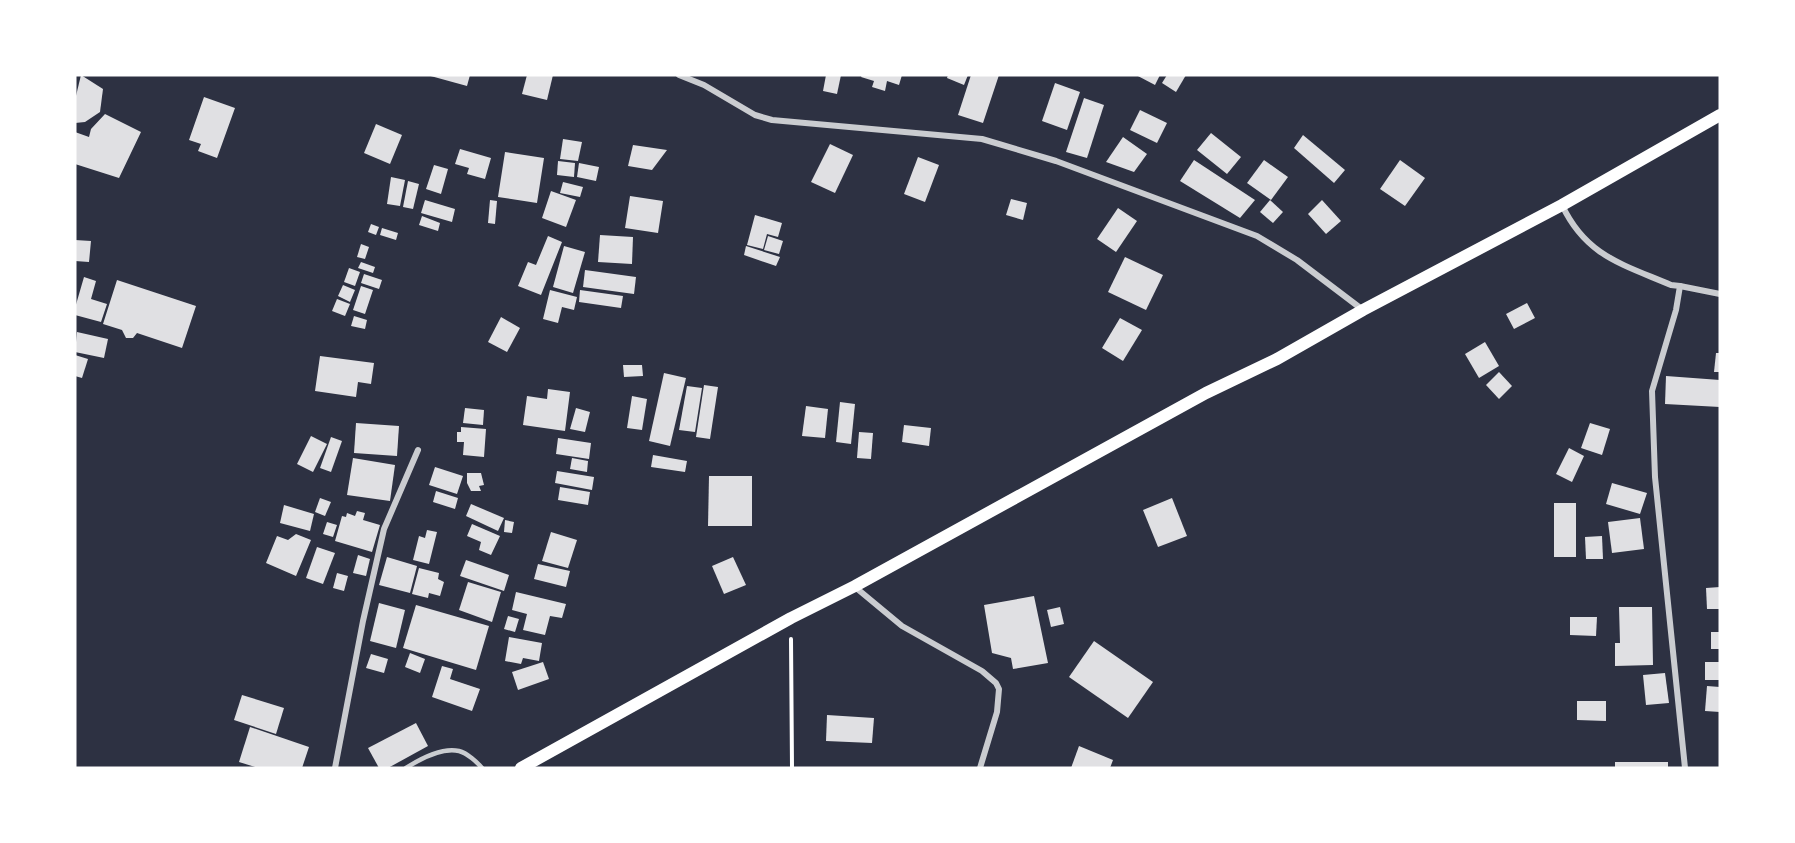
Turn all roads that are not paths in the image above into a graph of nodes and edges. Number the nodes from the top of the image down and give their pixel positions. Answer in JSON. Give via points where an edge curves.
{"nodes":[{"id":1,"x":679,"y":75,"type":"edge"},
{"id":2,"x":1720,"y":115,"type":"edge"},
{"id":3,"x":1562,"y":205,"type":"junction"},
{"id":4,"x":1680,"y":286,"type":"junction"},
{"id":5,"x":1720,"y":294,"type":"edge"},
{"id":6,"x":1363,"y":310,"type":"junction"},
{"id":7,"x":418,"y":450,"type":"dead end"},
{"id":8,"x":855,"y":586,"type":"junction"},
{"id":9,"x":335,"y":768,"type":"edge"},
{"id":10,"x":406,"y":768,"type":"edge"},
{"id":11,"x":482,"y":768,"type":"edge"},
{"id":12,"x":521,"y":768,"type":"edge"},
{"id":13,"x":980,"y":768,"type":"edge"},
{"id":14,"x":1685,"y":768,"type":"edge"}],
"edges":[{"from":1,"to":6,"type":"street","via":[[772,120],[982,140],[1056,160],[1257,236],[1298,260]]},
{"from":2,"to":3,"type":"main road"},
{"from":3,"to":4,"type":"street","via":[[1579,235],[1594,249]]},
{"from":3,"to":6,"type":"main road"},
{"from":4,"to":5,"type":"street"},
{"from":4,"to":14,"type":"street","via":[[1652,391],[1655,477]]},
{"from":6,"to":8,"type":"main road"},
{"from":7,"to":9,"type":"street","via":[[384,529]]},
{"from":8,"to":12,"type":"main road"},
{"from":8,"to":13,"type":"street","via":[[902,626],[989,675],[996,683],[997,712]]},
{"from":10,"to":11,"type":"lane","via":[[422,757],[461,751]]}]}
